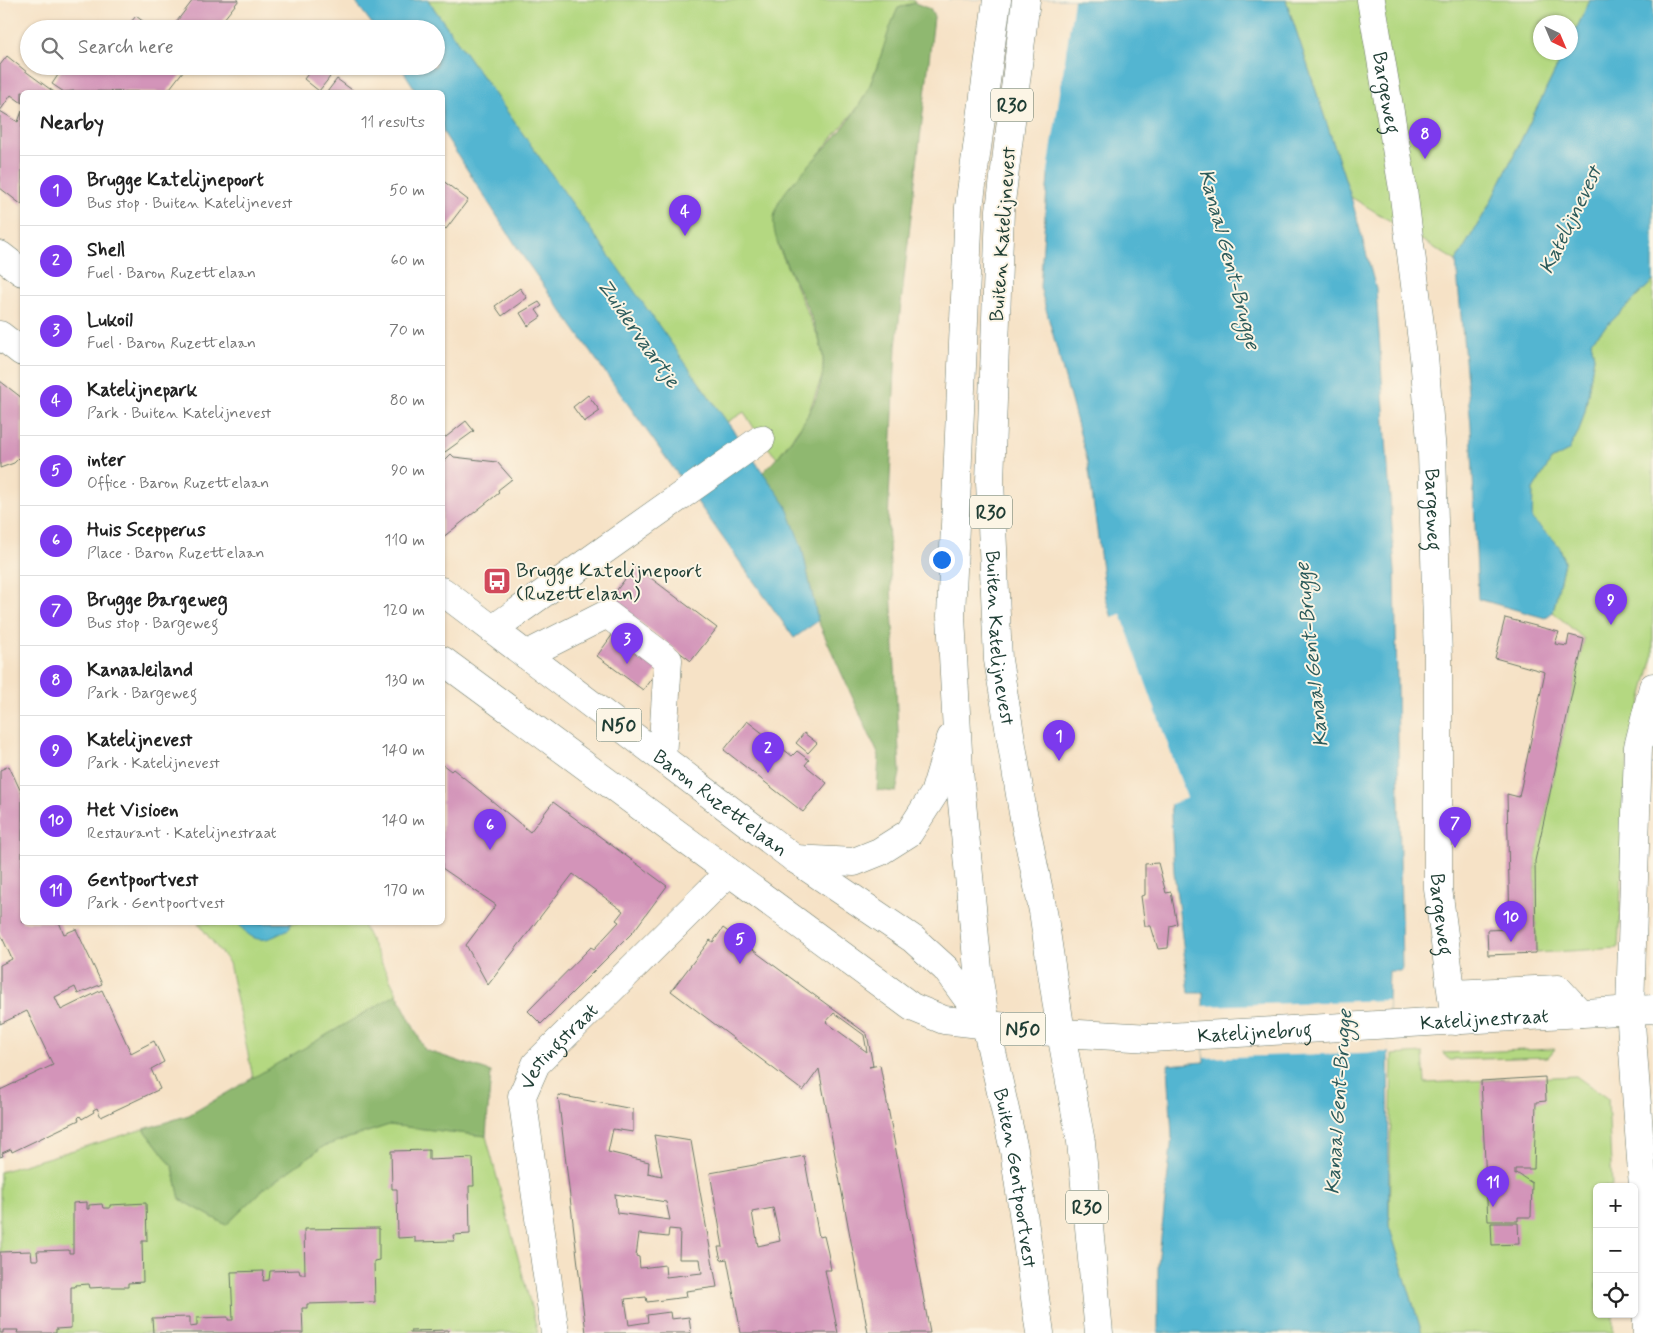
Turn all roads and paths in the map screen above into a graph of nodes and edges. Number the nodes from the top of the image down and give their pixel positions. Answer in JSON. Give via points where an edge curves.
{"nodes":[{"id":1,"x":997,"y":0,"type":"edge"},
{"id":2,"x":1026,"y":0,"type":"edge"},
{"id":3,"x":1371,"y":0,"type":"edge"},
{"id":4,"x":0,"y":255,"type":"edge"},
{"id":5,"x":20,"y":270,"type":"edge"},
{"id":6,"x":0,"y":335,"type":"edge"},
{"id":7,"x":20,"y":350,"type":"edge"},
{"id":8,"x":761,"y":439,"type":"dead end"},
{"id":9,"x":445,"y":593,"type":"edge"},
{"id":10,"x":493,"y":629,"type":"junction"},
{"id":11,"x":526,"y":655,"type":"junction"},
{"id":12,"x":445,"y":662,"type":"edge"},
{"id":13,"x":1653,"y":687,"type":"edge"},
{"id":14,"x":956,"y":724,"type":"junction"},
{"id":15,"x":662,"y":758,"type":"junction"},
{"id":16,"x":795,"y":859,"type":"junction"},
{"id":17,"x":729,"y":872,"type":"junction"},
{"id":18,"x":1452,"y":994,"type":"junction"},
{"id":19,"x":1641,"y":1010,"type":"edge"},
{"id":20,"x":1580,"y":1013,"type":"junction"},
{"id":21,"x":1455,"y":1021,"type":"junction"},
{"id":22,"x":1388,"y":1024,"type":"joint"},
{"id":23,"x":986,"y":1025,"type":"junction"},
{"id":24,"x":1061,"y":1033,"type":"junction"},
{"id":25,"x":555,"y":1333,"type":"edge"},
{"id":26,"x":1040,"y":1333,"type":"edge"},
{"id":27,"x":1099,"y":1333,"type":"edge"},
{"id":28,"x":1647,"y":1333,"type":"edge"}],
"edges":[{"from":1,"to":14,"type":"main road","name":"Buiten Katelijnevest","number":"R30","via":[[969,207],[951,616]]},
{"from":2,"to":24,"type":"main road","name":"Buiten Katelijnevest","number":"R30","via":[[1000,210],[990,481],[998,660],[1043,911]]},
{"from":3,"to":18,"type":"main road","name":"Bargeweg","via":[[1403,189],[1424,356],[1432,453],[1438,658],[1438,888]]},
{"from":4,"to":5,"type":"main road"},
{"from":6,"to":7,"type":"main road"},
{"from":8,"to":10,"type":"main road"},
{"from":9,"to":10,"type":"main road","name":"Baron Ruzettelaan","number":"N50"},
{"from":10,"to":11,"type":"main road","name":"Baron Ruzettelaan","number":"N50"},
{"from":11,"to":15,"type":"main road","name":"Baron Ruzettelaan","number":"N50"},
{"from":11,"to":15,"type":"main road","via":[[607,614],[661,654],[668,660]]},
{"from":12,"to":17,"type":"main road","number":"N50"},
{"from":13,"to":19,"type":"main road","via":[[1638,747]]},
{"from":14,"to":16,"type":"main road","number":"R30","via":[[934,794],[909,833],[879,852],[854,862]]},
{"from":14,"to":23,"type":"main road","name":"Buiten Katelijnevest","number":"R30","via":[[968,877]]},
{"from":15,"to":16,"type":"main road","name":"Baron Ruzettelaan","number":"N50"},
{"from":16,"to":23,"type":"main road","name":"Baron Ruzettelaan","number":"N50","via":[[913,940],[946,968]]},
{"from":17,"to":23,"type":"main road","number":"N50","via":[[912,1007],[944,1020]]},
{"from":17,"to":25,"type":"main road","name":"Vestingstraat","via":[[536,1064],[527,1080],[522,1096]]},
{"from":18,"to":20,"type":"main road","name":"Katelijnestraat","via":[[1558,989]]},
{"from":18,"to":21,"type":"main road","name":"Bargeweg"},
{"from":19,"to":20,"type":"main road","name":"Katelijnestraat","number":"N50"},
{"from":19,"to":28,"type":"main road"},
{"from":20,"to":21,"type":"main road","name":"Katelijnestraat","number":"N50"},
{"from":21,"to":22,"type":"main road","name":"Katelijnestraat","number":"N50"},
{"from":22,"to":24,"type":"main road","name":"Katelijnebrug","number":"N50","via":[[1151,1038]]},
{"from":23,"to":24,"type":"main road","number":"N50"},
{"from":23,"to":26,"type":"main road","name":"Buiten Gentpoortvest","number":"R30","via":[[1014,1150]]},
{"from":24,"to":27,"type":"main road","number":"R30","via":[[1081,1142]]}]}
